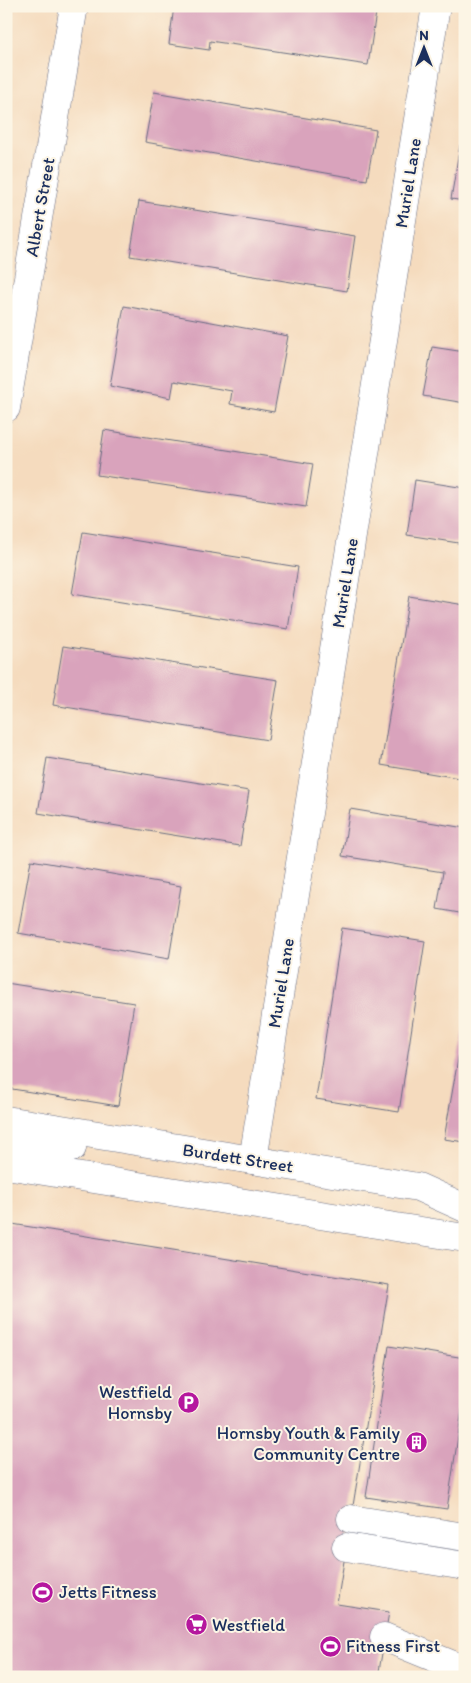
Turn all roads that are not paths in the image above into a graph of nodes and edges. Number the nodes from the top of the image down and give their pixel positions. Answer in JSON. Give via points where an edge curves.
{"nodes":[{"id":1,"x":74,"y":6,"type":"edge"},
{"id":2,"x":436,"y":6,"type":"edge"},
{"id":3,"x":6,"y":408,"type":"edge"},
{"id":4,"x":6,"y":1120,"type":"edge"},
{"id":5,"x":165,"y":1146,"type":"junction"},
{"id":6,"x":6,"y":1148,"type":"edge"},
{"id":7,"x":253,"y":1160,"type":"junction"},
{"id":8,"x":6,"y":1165,"type":"edge"},
{"id":9,"x":465,"y":1208,"type":"edge"},
{"id":10,"x":465,"y":1238,"type":"edge"},
{"id":11,"x":351,"y":1519,"type":"dead end"},
{"id":12,"x":465,"y":1537,"type":"edge"},
{"id":13,"x":346,"y":1547,"type":"dead end"},
{"id":14,"x":465,"y":1566,"type":"edge"},
{"id":15,"x":384,"y":1637,"type":"dead end"},
{"id":16,"x":465,"y":1670,"type":"edge"}],
"edges":[{"from":1,"to":3,"type":"street","name":"Albert Street"},
{"from":2,"to":7,"type":"street","name":"Muriel Lane"},
{"from":4,"to":5,"type":"street","name":"Burdett Street"},
{"from":5,"to":6,"type":"street","via":[[105,1154],[42,1144]]},
{"from":5,"to":7,"type":"street","name":"Burdett Street"},
{"from":7,"to":9,"type":"street","name":"Burdett Street","via":[[418,1187]]},
{"from":8,"to":10,"type":"street"},
{"from":11,"to":12,"type":"street"},
{"from":13,"to":14,"type":"street"},
{"from":15,"to":16,"type":"street"}]}
